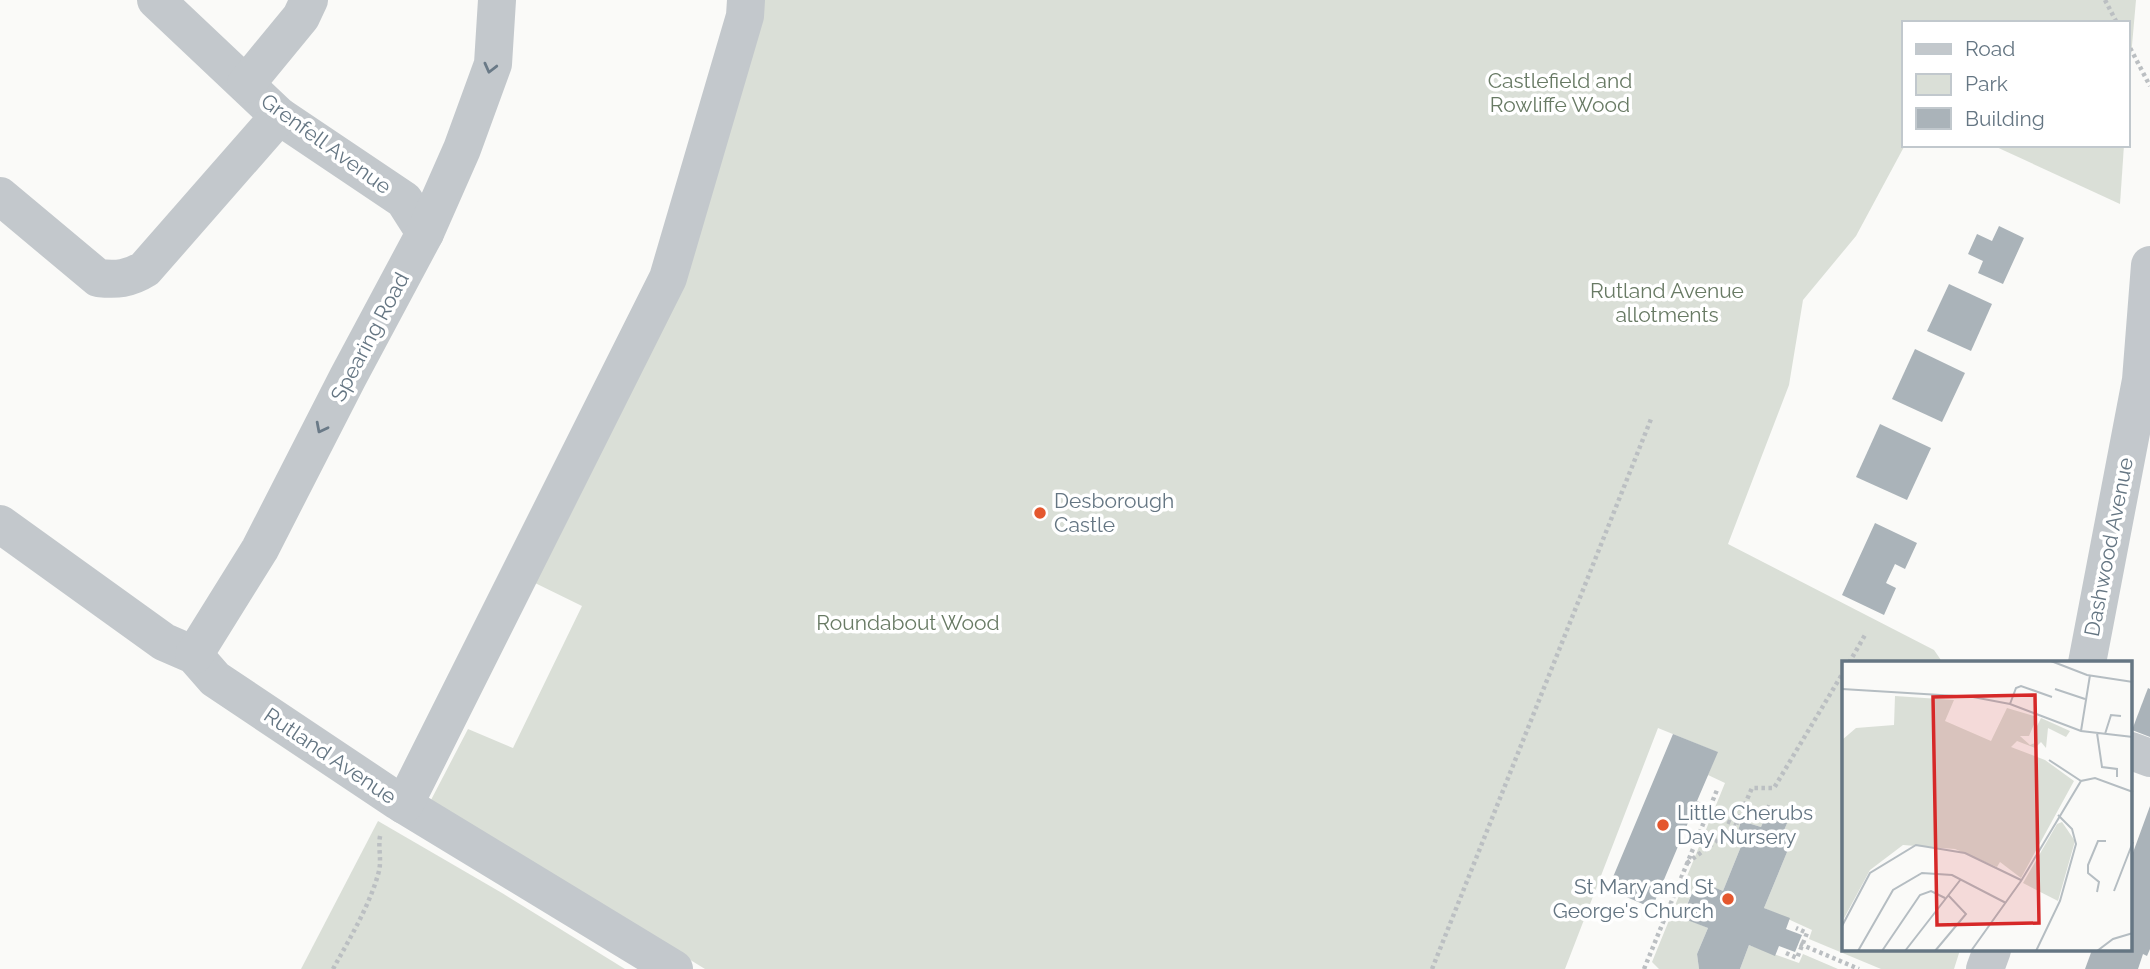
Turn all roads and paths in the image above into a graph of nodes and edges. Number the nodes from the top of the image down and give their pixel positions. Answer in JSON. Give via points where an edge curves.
{"nodes":[{"id":1,"x":156,"y":0,"type":"edge"},
{"id":2,"x":309,"y":0,"type":"edge"},
{"id":3,"x":497,"y":0,"type":"edge"},
{"id":4,"x":746,"y":0,"type":"edge"},
{"id":5,"x":2105,"y":0,"type":"edge"},
{"id":6,"x":2116,"y":21,"type":"edge"},
{"id":7,"x":2129,"y":46,"type":"edge"},
{"id":8,"x":246,"y":84,"type":"junction"},
{"id":9,"x":2150,"y":86,"type":"edge"},
{"id":10,"x":279,"y":116,"type":"junction"},
{"id":11,"x":0,"y":196,"type":"edge"},
{"id":12,"x":425,"y":233,"type":"junction"},
{"id":13,"x":2150,"y":265,"type":"edge"},
{"id":14,"x":1651,"y":419,"type":"dead end"},
{"id":15,"x":0,"y":524,"type":"edge"},
{"id":16,"x":1865,"y":635,"type":"dead end"},
{"id":17,"x":194,"y":655,"type":"junction"},
{"id":18,"x":1850,"y":661,"type":"edge"},
{"id":19,"x":2087,"y":661,"type":"edge"},
{"id":20,"x":1842,"y":674,"type":"edge"},
{"id":21,"x":2132,"y":751,"type":"edge"},
{"id":22,"x":2150,"y":758,"type":"edge"},
{"id":23,"x":1717,"y":790,"type":"dead end"},
{"id":24,"x":400,"y":803,"type":"junction"},
{"id":25,"x":1708,"y":813,"type":"junction"},
{"id":26,"x":1742,"y":813,"type":"junction"},
{"id":27,"x":1778,"y":816,"type":"dead end"},
{"id":28,"x":1736,"y":825,"type":"junction"},
{"id":29,"x":1688,"y":863,"type":"junction"},
{"id":30,"x":1796,"y":928,"type":"dead end"},
{"id":31,"x":1801,"y":945,"type":"junction"},
{"id":32,"x":1992,"y":951,"type":"edge"},
{"id":33,"x":1786,"y":953,"type":"dead end"},
{"id":34,"x":333,"y":969,"type":"edge"},
{"id":35,"x":674,"y":969,"type":"edge"},
{"id":36,"x":1432,"y":969,"type":"edge"},
{"id":37,"x":1644,"y":969,"type":"edge"},
{"id":38,"x":1859,"y":969,"type":"edge"},
{"id":39,"x":1985,"y":969,"type":"edge"}],
"edges":[{"from":1,"to":8,"type":"street","name":"Grenfell Avenue"},
{"from":2,"to":8,"type":"street","via":[[301,17]]},
{"from":3,"to":12,"type":"street","name":"Spearing Road","one_way":true,"via":[[493,64]]},
{"from":4,"to":24,"type":"street","via":[[668,278]]},
{"from":5,"to":6,"type":"path"},
{"from":7,"to":9,"type":"path"},
{"from":8,"to":10,"type":"street","name":"Grenfell Avenue"},
{"from":10,"to":11,"type":"street","via":[[145,269],[132,277],[98,278]]},
{"from":10,"to":12,"type":"street","name":"Grenfell Avenue","via":[[404,200]]},
{"from":12,"to":17,"type":"street","name":"Spearing Road","one_way":true,"via":[[260,549]]},
{"from":13,"to":19,"type":"street","name":"Dashwood Avenue","via":[[2141,380]]},
{"from":14,"to":36,"type":"path"},
{"from":15,"to":17,"type":"street","name":"Rutland Avenue","via":[[164,642]]},
{"from":16,"to":18,"type":"path"},
{"from":17,"to":24,"type":"street","name":"Rutland Avenue","via":[[215,679]]},
{"from":20,"to":26,"type":"path","via":[[1774,788],[1752,788]]},
{"from":21,"to":22,"type":"street"},
{"from":23,"to":25,"type":"path"},
{"from":24,"to":34,"type":"path","via":[[379,839],[376,880]]},
{"from":24,"to":35,"type":"street","name":"Rutland Avenue"},
{"from":25,"to":28,"type":"path"},
{"from":25,"to":29,"type":"path"},
{"from":26,"to":27,"type":"path","via":[[1759,820],[1765,806],[1779,812]]},
{"from":26,"to":28,"type":"path"},
{"from":28,"to":29,"type":"path"},
{"from":29,"to":37,"type":"path"},
{"from":30,"to":31,"type":"path","via":[[1807,933]]},
{"from":31,"to":33,"type":"path","via":[[1797,958]]},
{"from":31,"to":38,"type":"path"},
{"from":32,"to":39,"type":"street"}]}
